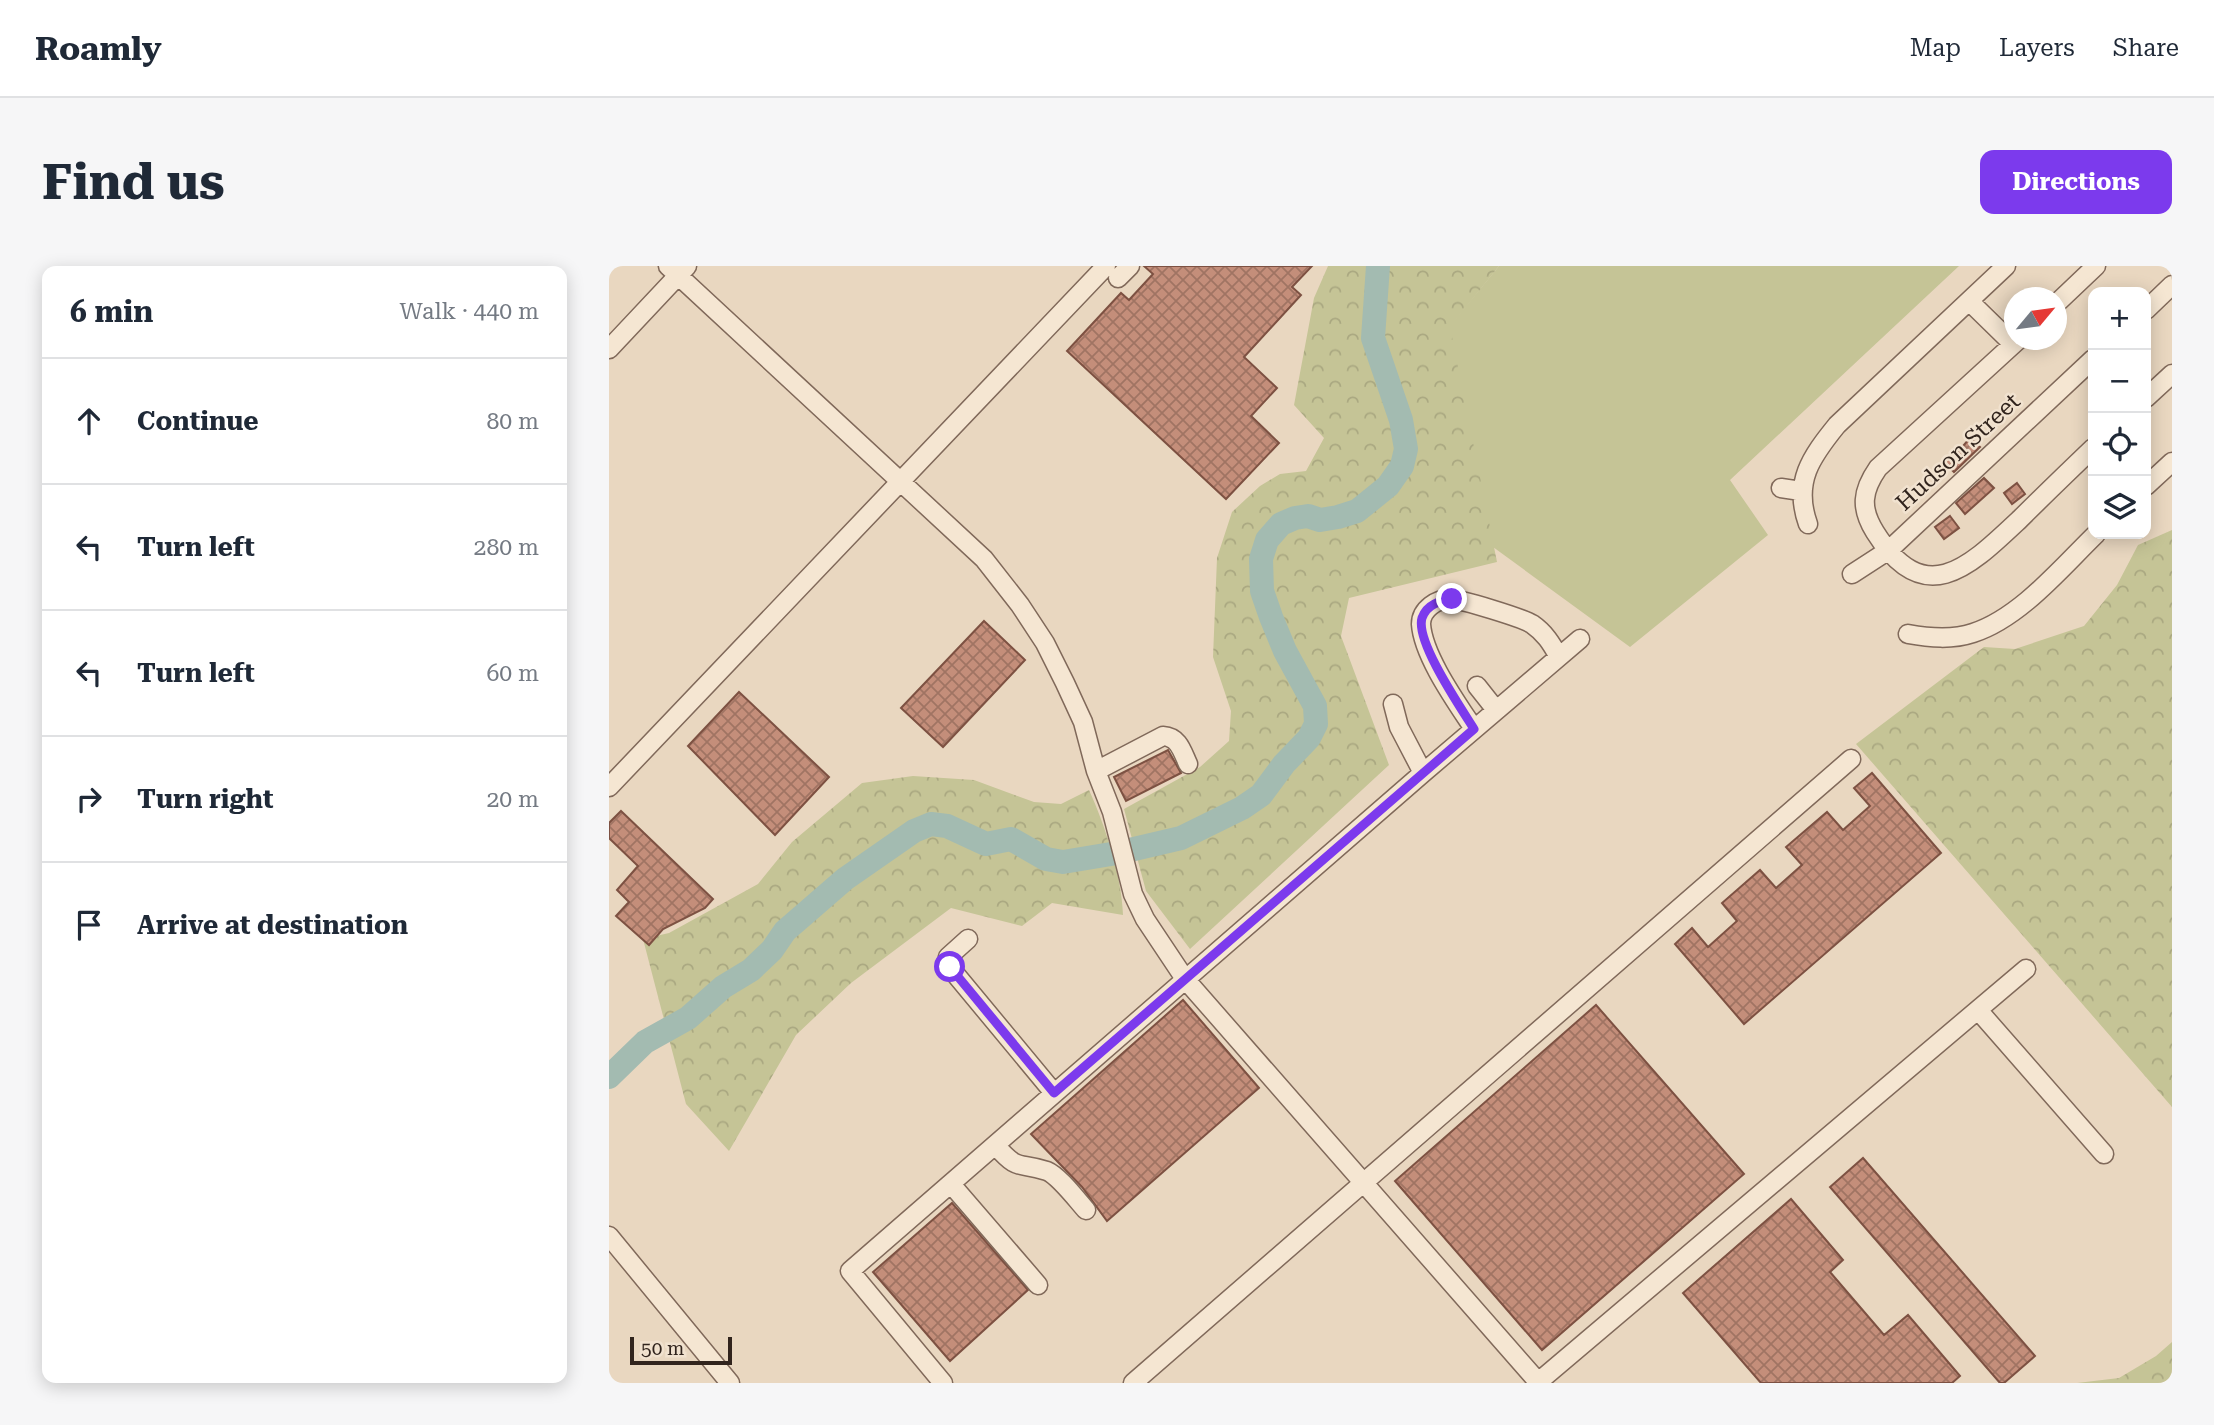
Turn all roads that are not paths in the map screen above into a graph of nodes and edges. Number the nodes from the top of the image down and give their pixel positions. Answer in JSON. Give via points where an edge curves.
{"nodes":[{"id":1,"x":2006,"y":266,"type":"edge"},
{"id":2,"x":2096,"y":266,"type":"edge"},
{"id":3,"x":678,"y":269,"type":"edge"},
{"id":4,"x":1118,"y":270,"type":"edge"},
{"id":5,"x":2172,"y":285,"type":"edge"},
{"id":6,"x":2067,"y":293,"type":"edge"},
{"id":7,"x":1969,"y":301,"type":"junction"},
{"id":8,"x":2151,"y":305,"type":"edge"},
{"id":9,"x":2004,"y":332,"type":"edge"},
{"id":10,"x":609,"y":349,"type":"edge"},
{"id":11,"x":2006,"y":350,"type":"edge"},
{"id":12,"x":2088,"y":364,"type":"edge"},
{"id":13,"x":2172,"y":373,"type":"edge"},
{"id":14,"x":2151,"y":393,"type":"edge"},
{"id":15,"x":2088,"y":453,"type":"edge"},
{"id":16,"x":2172,"y":462,"type":"edge"},
{"id":17,"x":2151,"y":481,"type":"edge"},
{"id":18,"x":899,"y":482,"type":"junction"},
{"id":19,"x":1781,"y":488,"type":"dead end"},
{"id":20,"x":1801,"y":491,"type":"junction"},
{"id":21,"x":1808,"y":524,"type":"dead end"},
{"id":22,"x":2092,"y":539,"type":"edge"},
{"id":23,"x":1889,"y":550,"type":"junction"},
{"id":24,"x":1852,"y":574,"type":"dead end"},
{"id":25,"x":1908,"y":634,"type":"dead end"},
{"id":26,"x":1580,"y":639,"type":"dead end"},
{"id":27,"x":1559,"y":657,"type":"junction"},
{"id":28,"x":1478,"y":686,"type":"dead end"},
{"id":29,"x":1393,"y":704,"type":"dead end"},
{"id":30,"x":1496,"y":710,"type":"junction"},
{"id":31,"x":1474,"y":729,"type":"junction"},
{"id":32,"x":1851,"y":759,"type":"dead end"},
{"id":33,"x":1188,"y":764,"type":"dead end"},
{"id":34,"x":1096,"y":771,"type":"junction"},
{"id":35,"x":1423,"y":773,"type":"junction"},
{"id":36,"x":609,"y":787,"type":"edge"},
{"id":37,"x":968,"y":939,"type":"dead end"},
{"id":38,"x":2027,"y":969,"type":"dead end"},
{"id":39,"x":1185,"y":979,"type":"junction"},
{"id":40,"x":1978,"y":1010,"type":"junction"},
{"id":41,"x":1054,"y":1093,"type":"junction"},
{"id":42,"x":995,"y":1145,"type":"junction"},
{"id":43,"x":2104,"y":1154,"type":"dead end"},
{"id":44,"x":1364,"y":1182,"type":"junction"},
{"id":45,"x":951,"y":1184,"type":"junction"},
{"id":46,"x":1086,"y":1210,"type":"dead end"},
{"id":47,"x":609,"y":1236,"type":"edge"},
{"id":48,"x":1038,"y":1285,"type":"dead end"},
{"id":49,"x":730,"y":1383,"type":"edge"},
{"id":50,"x":943,"y":1383,"type":"edge"},
{"id":51,"x":1133,"y":1383,"type":"edge"},
{"id":52,"x":1538,"y":1383,"type":"edge"}],
"edges":[{"from":1,"to":7,"type":"street"},
{"from":2,"to":6,"type":"street"},
{"from":3,"to":10,"type":"street"},
{"from":3,"to":18,"type":"street"},
{"from":4,"to":18,"type":"street"},
{"from":5,"to":8,"type":"street"},
{"from":7,"to":9,"type":"street"},
{"from":7,"to":20,"type":"street","via":[[1837,425],[1809,466]]},
{"from":11,"to":23,"type":"street","via":[[1868,482],[1866,516]]},
{"from":12,"to":23,"type":"street","name":"Hudson Street"},
{"from":13,"to":14,"type":"street"},
{"from":15,"to":23,"type":"street","via":[[1962,568],[1931,576],[1915,573]]},
{"from":16,"to":17,"type":"street"},
{"from":18,"to":34,"type":"street","via":[[984,559],[1020,605],[1065,682],[1083,722]]},
{"from":18,"to":36,"type":"street"},
{"from":19,"to":20,"type":"street"},
{"from":20,"to":21,"type":"street"},
{"from":22,"to":25,"type":"street","via":[[2046,593],[1994,624],[1949,638]]},
{"from":23,"to":24,"type":"street","name":"Hudson Street"},
{"from":26,"to":27,"type":"street"},
{"from":27,"to":30,"type":"street"},
{"from":27,"to":31,"type":"street","via":[[1549,638],[1529,622],[1452,599],[1430,606],[1421,623],[1424,638]]},
{"from":28,"to":30,"type":"street"},
{"from":29,"to":35,"type":"street","via":[[1399,727]]},
{"from":30,"to":31,"type":"street"},
{"from":31,"to":35,"type":"street"},
{"from":32,"to":44,"type":"street"},
{"from":33,"to":34,"type":"street","via":[[1175,739],[1163,736]]},
{"from":34,"to":39,"type":"street","via":[[1133,894]]},
{"from":35,"to":39,"type":"street"},
{"from":37,"to":41,"type":"street","via":[[948,957],[947,964]]},
{"from":38,"to":40,"type":"street"},
{"from":39,"to":41,"type":"street"},
{"from":39,"to":44,"type":"street"},
{"from":40,"to":43,"type":"street"},
{"from":40,"to":52,"type":"street"},
{"from":41,"to":42,"type":"street"},
{"from":42,"to":45,"type":"street"},
{"from":42,"to":46,"type":"street","via":[[1017,1166],[1050,1173]]},
{"from":44,"to":51,"type":"street"},
{"from":44,"to":52,"type":"street"},
{"from":45,"to":48,"type":"street"},
{"from":45,"to":50,"type":"street","via":[[850,1271]]},
{"from":47,"to":49,"type":"street"}]}
